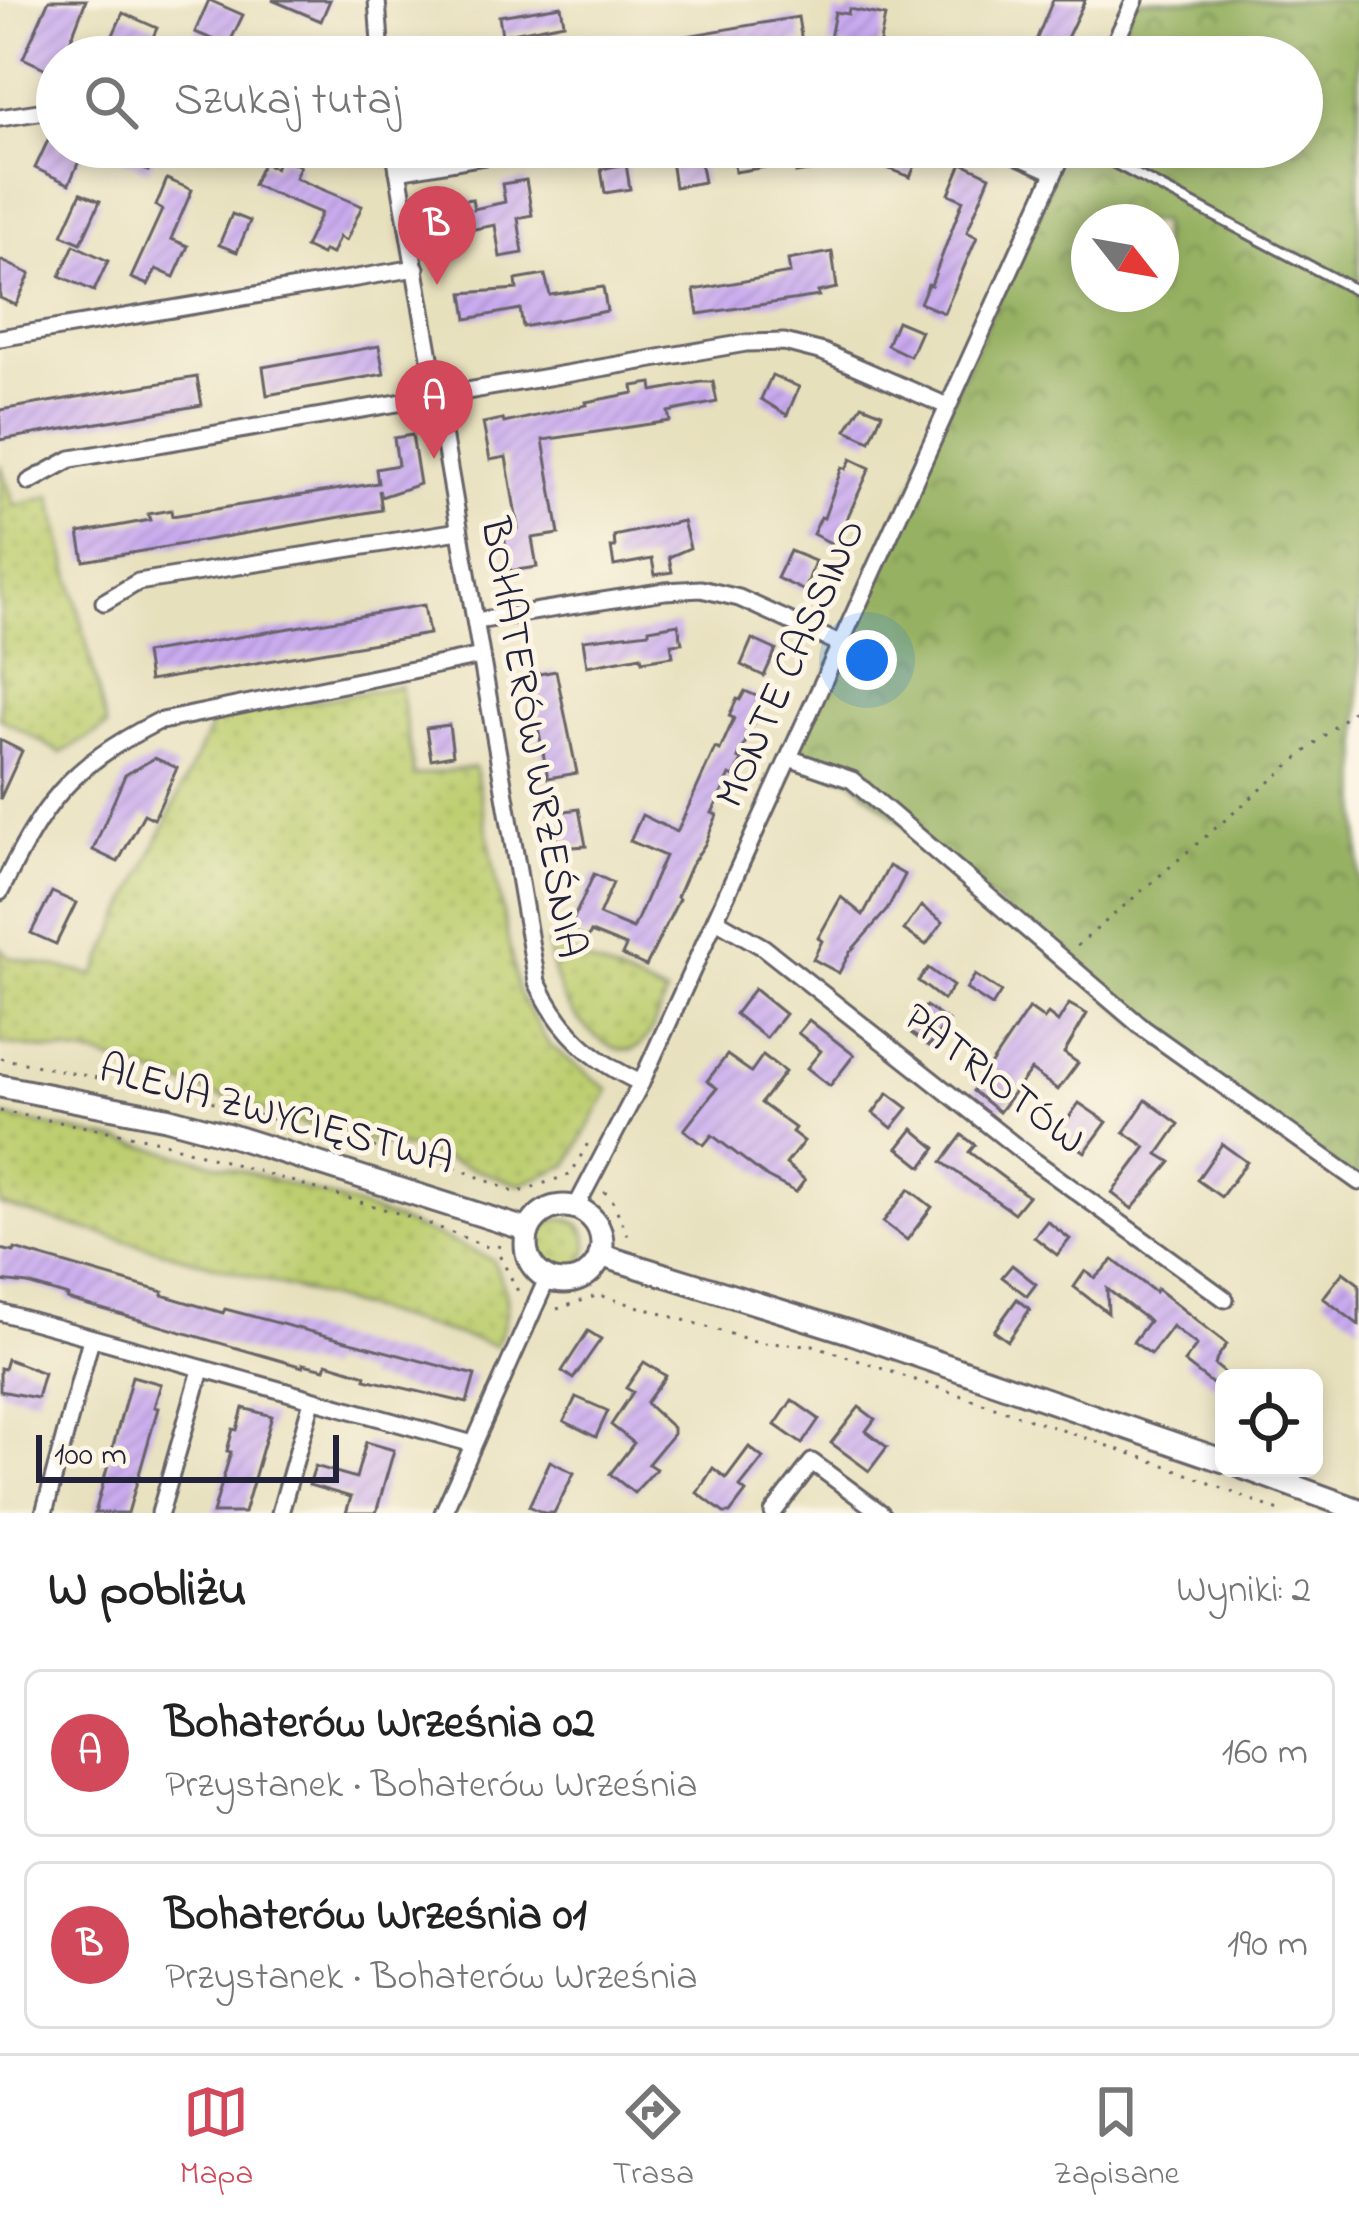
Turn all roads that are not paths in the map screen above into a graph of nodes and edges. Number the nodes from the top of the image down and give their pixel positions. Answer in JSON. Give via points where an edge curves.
{"nodes":[{"id":1,"x":376,"y":0,"type":"edge"},
{"id":2,"x":1135,"y":0,"type":"edge"},
{"id":3,"x":379,"y":36,"type":"edge"},
{"id":4,"x":1118,"y":36,"type":"edge"},
{"id":5,"x":36,"y":112,"type":"edge"},
{"id":6,"x":0,"y":118,"type":"edge"},
{"id":7,"x":410,"y":168,"type":"edge"},
{"id":8,"x":1045,"y":168,"type":"edge"},
{"id":9,"x":1056,"y":168,"type":"edge"},
{"id":10,"x":1124,"y":168,"type":"edge"},
{"id":11,"x":398,"y":170,"type":"joint"},
{"id":12,"x":1054,"y":172,"type":"junction"},
{"id":13,"x":416,"y":268,"type":"junction"},
{"id":14,"x":1359,"y":292,"type":"edge"},
{"id":15,"x":0,"y":338,"type":"edge"},
{"id":16,"x":435,"y":395,"type":"junction"},
{"id":17,"x":947,"y":406,"type":"junction"},
{"id":18,"x":29,"y":482,"type":"dead end"},
{"id":19,"x":458,"y":531,"type":"junction"},
{"id":20,"x":104,"y":602,"type":"dead end"},
{"id":21,"x":476,"y":621,"type":"junction"},
{"id":22,"x":841,"y":644,"type":"junction"},
{"id":23,"x":481,"y":656,"type":"junction"},
{"id":24,"x":789,"y":758,"type":"junction"},
{"id":25,"x":0,"y":892,"type":"edge"},
{"id":26,"x":716,"y":920,"type":"junction"},
{"id":27,"x":641,"y":1083,"type":"junction"},
{"id":28,"x":0,"y":1086,"type":"edge"},
{"id":29,"x":1359,"y":1182,"type":"edge"},
{"id":30,"x":576,"y":1207,"type":"junction"},
{"id":31,"x":517,"y":1227,"type":"junction"},
{"id":32,"x":600,"y":1255,"type":"junction"},
{"id":33,"x":547,"y":1279,"type":"junction"},
{"id":34,"x":1225,"y":1299,"type":"dead end"},
{"id":35,"x":0,"y":1312,"type":"edge"},
{"id":36,"x":91,"y":1339,"type":"junction"},
{"id":37,"x":201,"y":1370,"type":"junction"},
{"id":38,"x":312,"y":1401,"type":"junction"},
{"id":39,"x":473,"y":1444,"type":"junction"},
{"id":40,"x":1215,"y":1458,"type":"edge"},
{"id":41,"x":1269,"y":1477,"type":"edge"},
{"id":42,"x":1359,"y":1510,"type":"edge"},
{"id":43,"x":44,"y":1513,"type":"edge"},
{"id":44,"x":160,"y":1513,"type":"edge"},
{"id":45,"x":280,"y":1513,"type":"edge"},
{"id":46,"x":443,"y":1513,"type":"edge"},
{"id":47,"x":773,"y":1513,"type":"edge"},
{"id":48,"x":881,"y":1513,"type":"edge"}],
"edges":[{"from":1,"to":3,"type":"street"},
{"from":2,"to":4,"type":"street"},
{"from":5,"to":6,"type":"street"},
{"from":7,"to":11,"type":"street"},
{"from":8,"to":12,"type":"street"},
{"from":9,"to":12,"type":"street","name":"MONTE CASSINO"},
{"from":10,"to":14,"type":"lane"},
{"from":11,"to":13,"type":"street","name":"BOHATERÓW WRZEŚNIA"},
{"from":12,"to":17,"type":"street","name":"MONTE CASSINO"},
{"from":13,"to":15,"type":"street"},
{"from":13,"to":16,"type":"street","name":"BOHATERÓW WRZEŚNIA"},
{"from":16,"to":17,"type":"street","via":[[784,342]]},
{"from":16,"to":18,"type":"street","via":[[71,459]]},
{"from":16,"to":19,"type":"street","name":"BOHATERÓW WRZEŚNIA"},
{"from":17,"to":22,"type":"street","name":"MONTE CASSINO"},
{"from":19,"to":20,"type":"street","via":[[138,582]]},
{"from":19,"to":21,"type":"street","name":"BOHATERÓW WRZEŚNIA"},
{"from":21,"to":22,"type":"street","via":[[701,590],[739,598]]},
{"from":21,"to":23,"type":"street","name":"BOHATERÓW WRZEŚNIA"},
{"from":22,"to":24,"type":"street","name":"MONTE CASSINO"},
{"from":23,"to":25,"type":"street","via":[[157,722],[116,743],[54,795]]},
{"from":23,"to":27,"type":"street","name":"BOHATERÓW WRZEŚNIA","via":[[537,982],[553,1017],[600,1061]]},
{"from":24,"to":26,"type":"street","name":"MONTE CASSINO"},
{"from":24,"to":29,"type":"street","via":[[852,780],[1143,1028]]},
{"from":26,"to":27,"type":"street","name":"MONTE CASSINO"},
{"from":26,"to":34,"type":"street","name":"PATRIOTÓW","via":[[763,947]]},
{"from":27,"to":30,"type":"street","name":"MONTE CASSINO"},
{"from":28,"to":31,"type":"main road","name":"ALEJA ZWYCIĘSTWA","via":[[166,1118]]},
{"from":30,"to":31,"type":"main road","via":[[555,1207]]},
{"from":30,"to":32,"type":"main road","via":[[598,1227]]},
{"from":31,"to":33,"type":"main road"},
{"from":32,"to":33,"type":"main road","via":[[576,1280]]},
{"from":32,"to":40,"type":"main road"},
{"from":33,"to":39,"type":"street"},
{"from":35,"to":36,"type":"street"},
{"from":36,"to":37,"type":"street"},
{"from":36,"to":43,"type":"street"},
{"from":37,"to":38,"type":"street"},
{"from":37,"to":44,"type":"street"},
{"from":38,"to":39,"type":"street"},
{"from":38,"to":45,"type":"street"},
{"from":39,"to":46,"type":"street"},
{"from":41,"to":42,"type":"main road"},
{"from":47,"to":48,"type":"street","via":[[812,1462]]}]}
